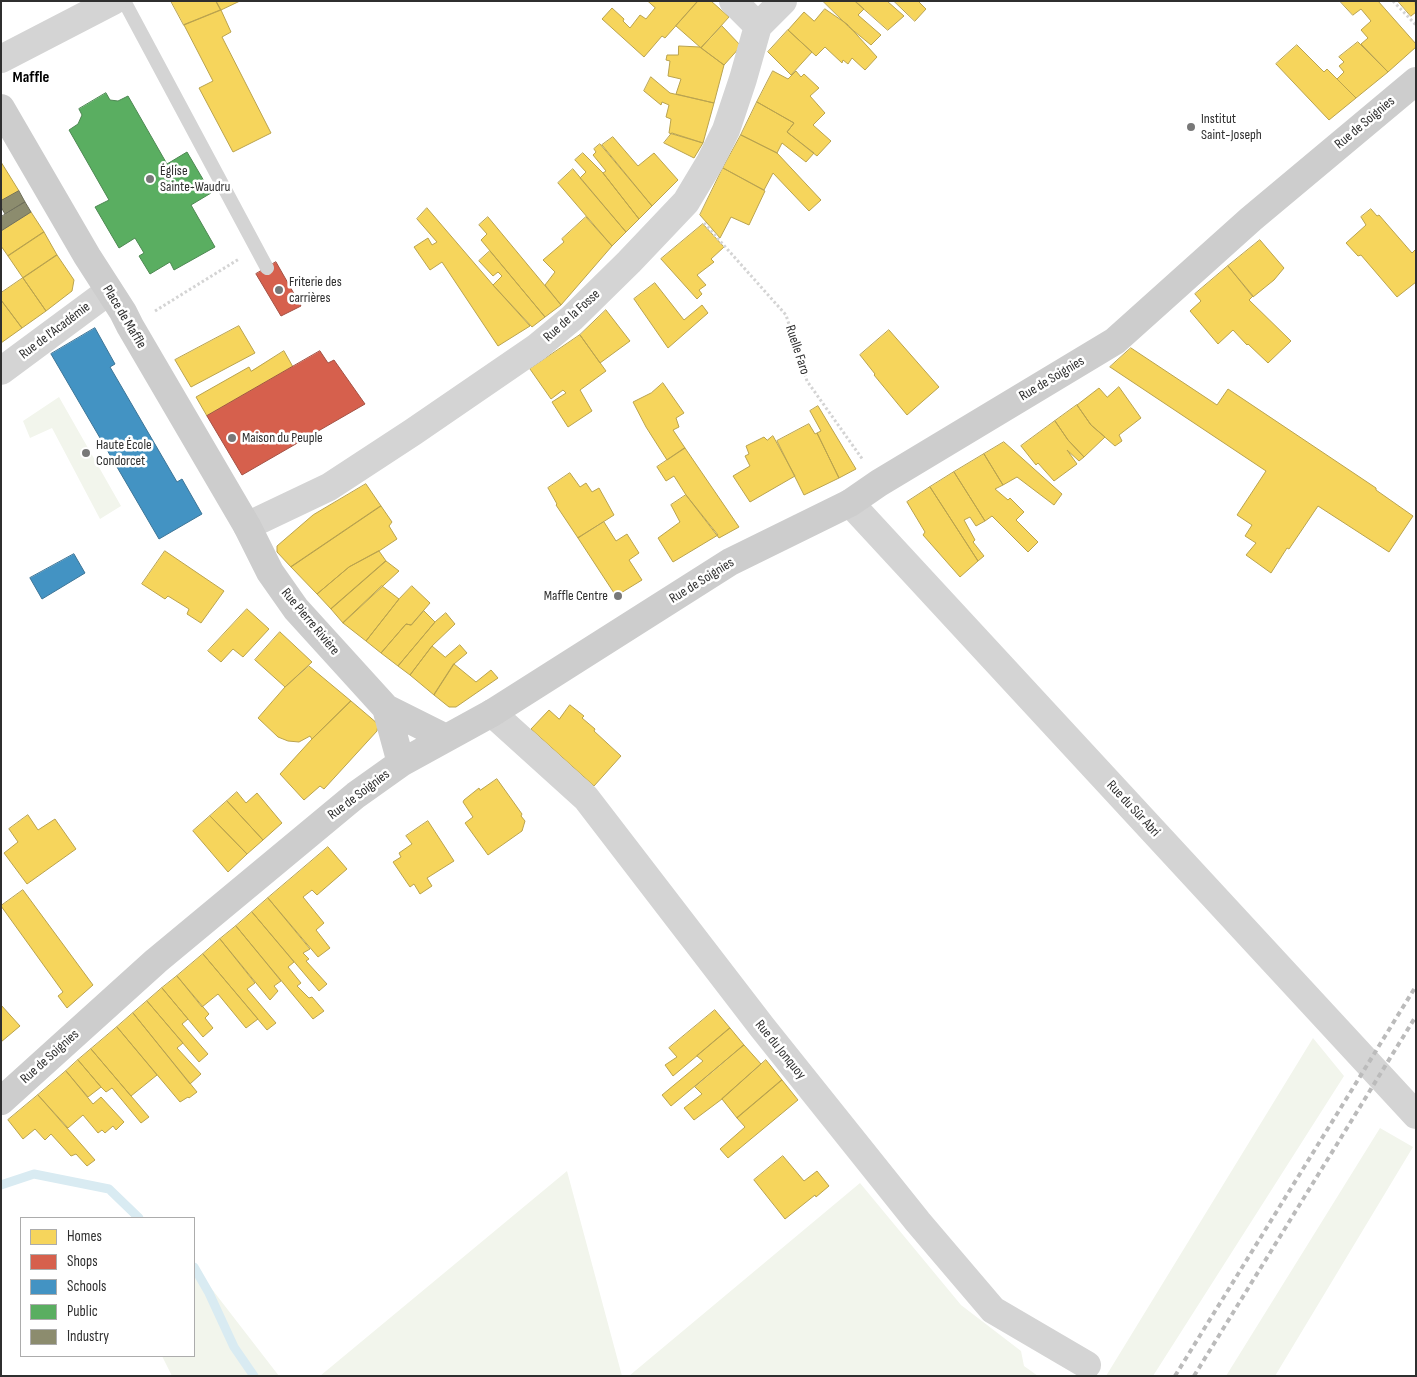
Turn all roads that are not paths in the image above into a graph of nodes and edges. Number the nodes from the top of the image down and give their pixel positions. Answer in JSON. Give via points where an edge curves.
{"nodes":[{"id":1,"x":113,"y":1,"type":"edge"},
{"id":2,"x":124,"y":1,"type":"edge"},
{"id":3,"x":733,"y":1,"type":"edge"},
{"id":4,"x":783,"y":1,"type":"edge"},
{"id":5,"x":758,"y":26,"type":"junction"},
{"id":6,"x":1,"y":59,"type":"edge"},
{"id":7,"x":1416,"y":81,"type":"edge"},
{"id":8,"x":1,"y":108,"type":"edge"},
{"id":9,"x":267,"y":268,"type":"dead end"},
{"id":10,"x":109,"y":291,"type":"junction"},
{"id":11,"x":1,"y":371,"type":"edge"},
{"id":12,"x":850,"y":503,"type":"junction"},
{"id":13,"x":247,"y":526,"type":"junction"},
{"id":14,"x":386,"y":708,"type":"junction"},
{"id":15,"x":492,"y":714,"type":"junction"},
{"id":16,"x":446,"y":738,"type":"junction"},
{"id":17,"x":401,"y":763,"type":"junction"},
{"id":18,"x":1,"y":1101,"type":"edge"},
{"id":19,"x":1416,"y":1116,"type":"edge"},
{"id":20,"x":1086,"y":1365,"type":"dead end"}],
"edges":[{"from":1,"to":6,"type":"street"},
{"from":2,"to":9,"type":"lane"},
{"from":3,"to":5,"type":"street"},
{"from":4,"to":5,"type":"street","name":"Rue de la Fosse"},
{"from":5,"to":13,"type":"street","name":"Rue de la Fosse","via":[[726,130],[710,162],[686,202],[629,262],[537,347],[329,487]]},
{"from":7,"to":12,"type":"street","name":"Rue de Soignies","via":[[1251,219],[1115,341]]},
{"from":8,"to":10,"type":"street","name":"Place de Maffle"},
{"from":10,"to":11,"type":"street","name":"Rue de l'Académie"},
{"from":10,"to":13,"type":"street","name":"Place de Maffle"},
{"from":12,"to":15,"type":"street","name":"Rue de Soignies","via":[[730,562]]},
{"from":12,"to":19,"type":"street","name":"Rue du Sûr Abri"},
{"from":13,"to":14,"type":"street","name":"Rue Pierre Rivière","via":[[270,572],[296,609]]},
{"from":14,"to":16,"type":"street","name":"Rue Pierre Rivière"},
{"from":14,"to":17,"type":"street","name":"Rue Pierre Rivière"},
{"from":15,"to":16,"type":"street","name":"Rue de Soignies"},
{"from":15,"to":20,"type":"street","name":"Rue du Jonquoy","via":[[586,798],[762,1027],[993,1310]]},
{"from":16,"to":17,"type":"street","name":"Rue de Soignies"},
{"from":17,"to":18,"type":"street","name":"Rue de Soignies","via":[[356,795],[156,961]]}]}
